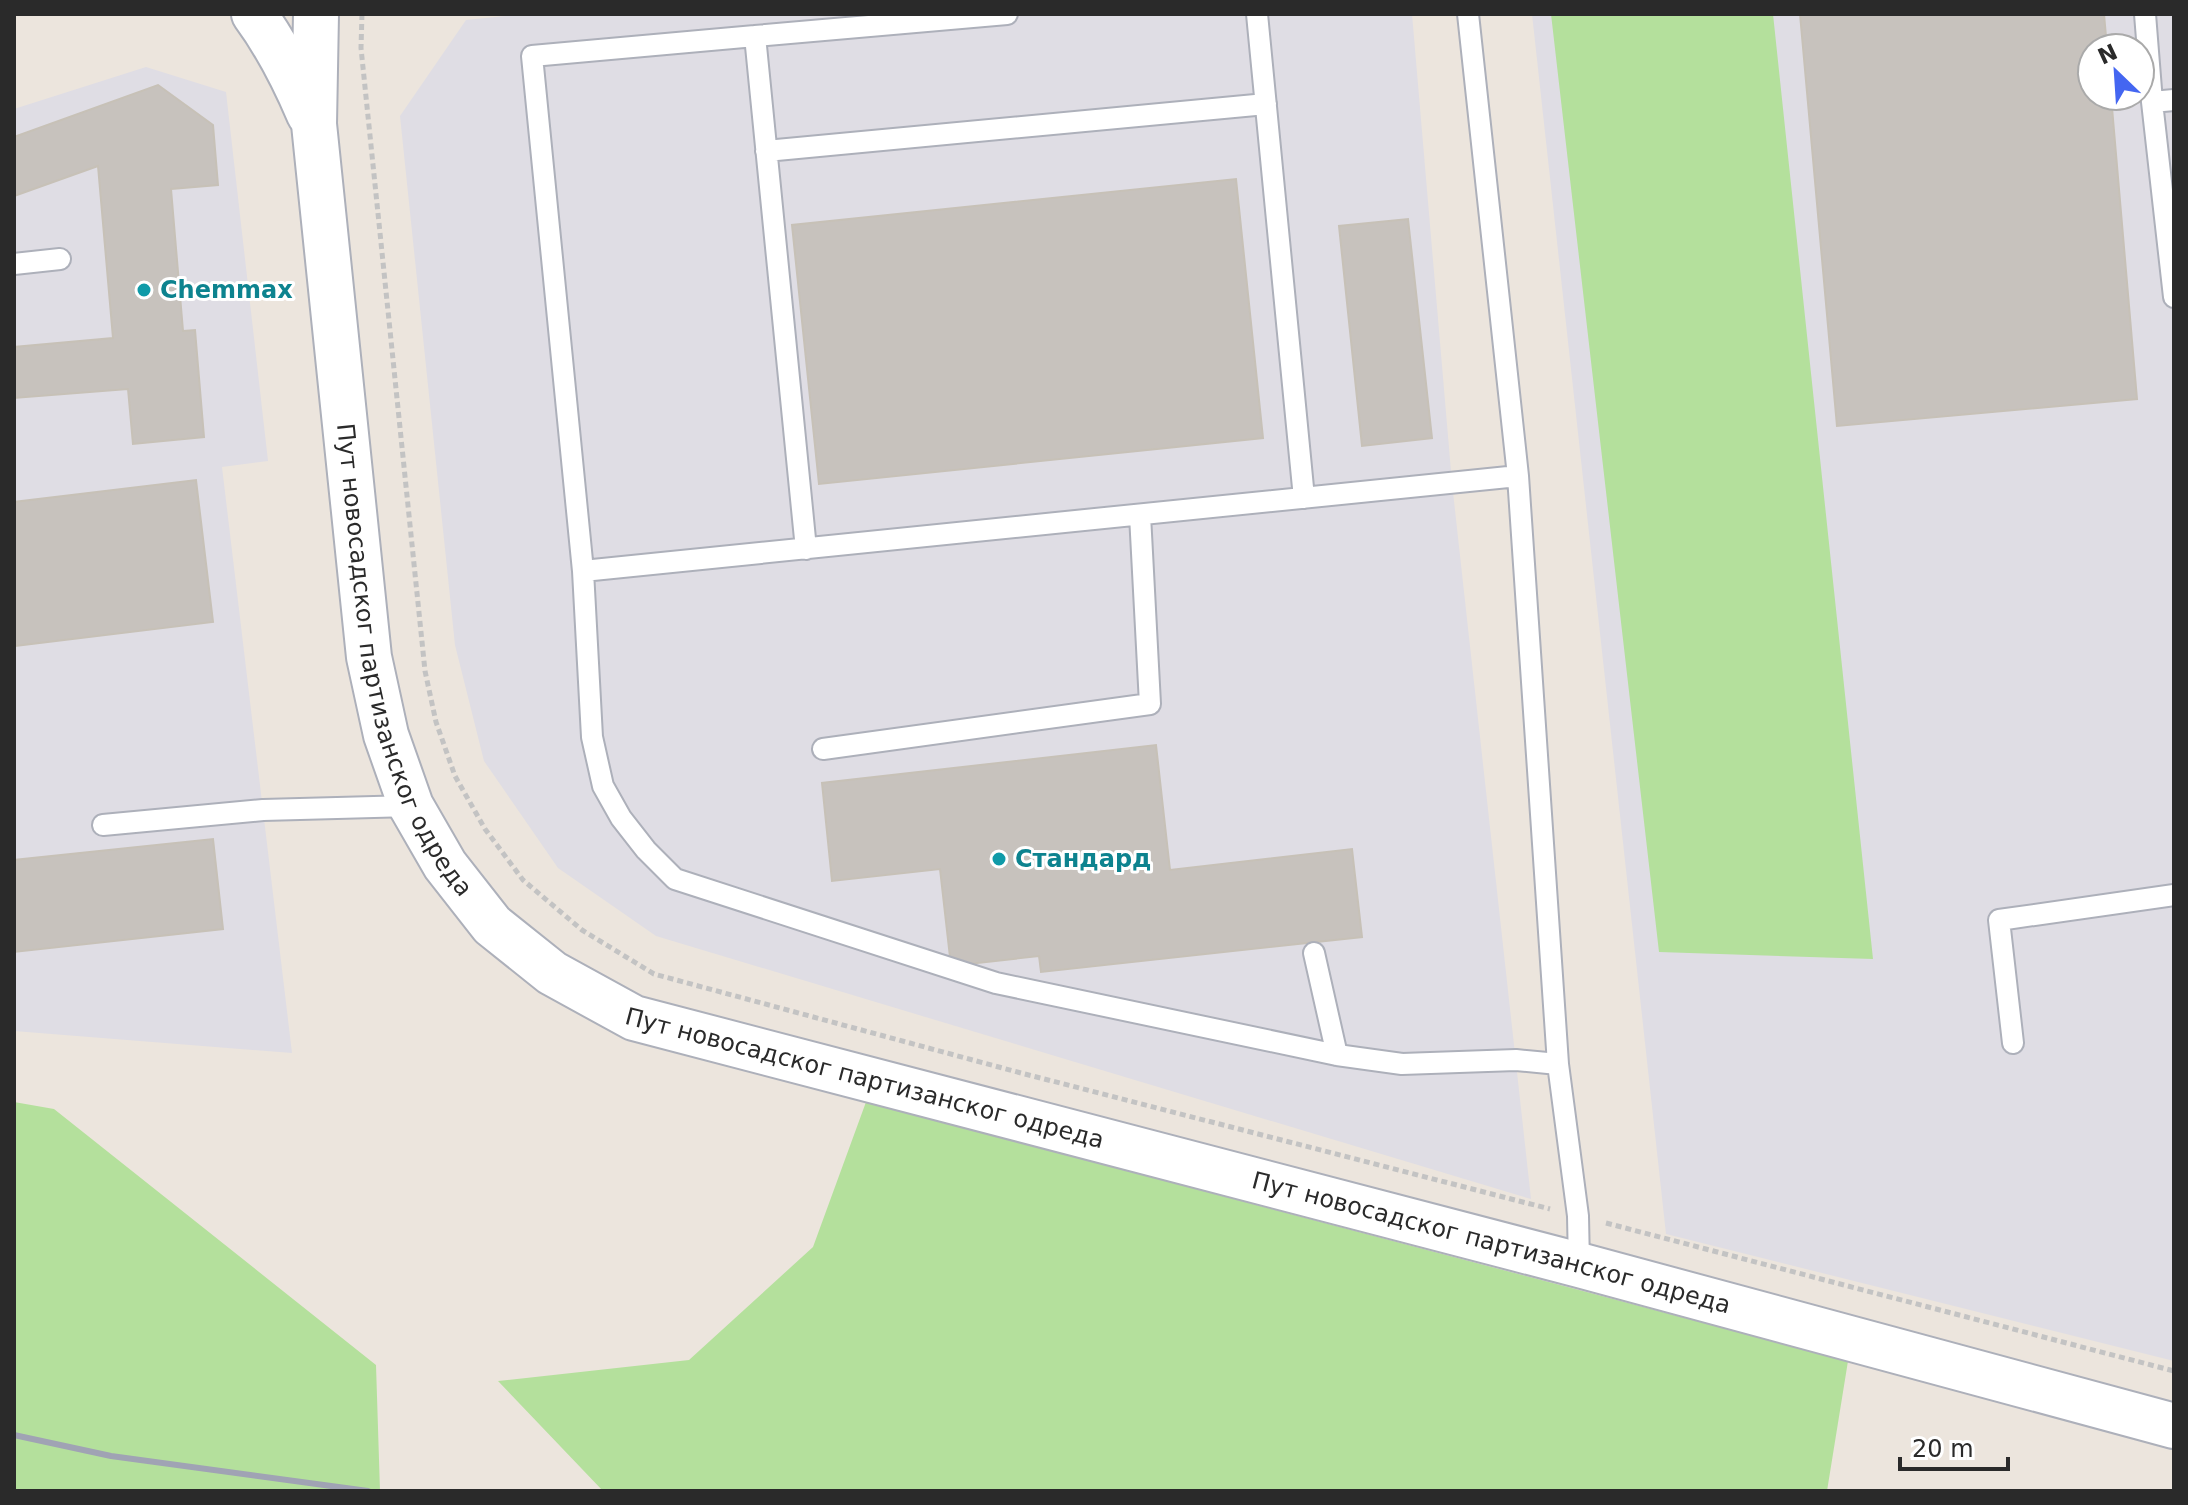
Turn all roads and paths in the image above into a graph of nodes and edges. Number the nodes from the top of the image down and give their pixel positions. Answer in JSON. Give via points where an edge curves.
{"nodes":[{"id":1,"x":254,"y":14,"type":"edge"},
{"id":2,"x":316,"y":14,"type":"edge"},
{"id":3,"x":362,"y":14,"type":"edge"},
{"id":4,"x":1007,"y":14,"type":"edge"},
{"id":5,"x":1257,"y":14,"type":"edge"},
{"id":6,"x":1468,"y":14,"type":"edge"},
{"id":7,"x":755,"y":36,"type":"junction"},
{"id":8,"x":1266,"y":104,"type":"junction"},
{"id":9,"x":2153,"y":112,"type":"edge"},
{"id":10,"x":314,"y":124,"type":"junction"},
{"id":11,"x":766,"y":151,"type":"junction"},
{"id":12,"x":60,"y":259,"type":"dead end"},
{"id":13,"x":14,"y":264,"type":"edge"},
{"id":14,"x":2174,"y":297,"type":"edge"},
{"id":15,"x":1518,"y":476,"type":"junction"},
{"id":16,"x":1304,"y":498,"type":"junction"},
{"id":17,"x":1140,"y":515,"type":"junction"},
{"id":18,"x":806,"y":549,"type":"junction"},
{"id":19,"x":583,"y":571,"type":"junction"},
{"id":20,"x":823,"y":749,"type":"dead end"},
{"id":21,"x":411,"y":806,"type":"junction"},
{"id":22,"x":103,"y":825,"type":"dead end"},
{"id":23,"x":2174,"y":895,"type":"edge"},
{"id":24,"x":1314,"y":953,"type":"dead end"},
{"id":25,"x":2013,"y":1043,"type":"dead end"},
{"id":26,"x":1337,"y":1055,"type":"junction"},
{"id":27,"x":1558,"y":1064,"type":"junction"},
{"id":28,"x":1578,"y":1216,"type":"junction"},
{"id":29,"x":1579,"y":1265,"type":"junction"},
{"id":30,"x":2174,"y":1371,"type":"edge"},
{"id":31,"x":2174,"y":1426,"type":"edge"}],
"edges":[{"from":1,"to":10,"type":"street","via":[[292,75]]},
{"from":2,"to":10,"type":"street","name":"Пут новосадског партизанског одреда"},
{"from":3,"to":28,"type":"path","via":[[361,48],[425,671],[455,776],[523,880],[582,930],[654,974]]},
{"from":4,"to":7,"type":"lane"},
{"from":5,"to":8,"type":"lane"},
{"from":6,"to":15,"type":"lane"},
{"from":7,"to":11,"type":"lane"},
{"from":7,"to":19,"type":"lane","via":[[532,56]]},
{"from":8,"to":11,"type":"lane"},
{"from":8,"to":16,"type":"lane"},
{"from":9,"to":14,"type":"lane"},
{"from":10,"to":21,"type":"street","name":"Пут новосадског партизанског одреда","via":[[369,657],[386,735]]},
{"from":11,"to":18,"type":"lane"},
{"from":12,"to":13,"type":"lane"},
{"from":15,"to":16,"type":"lane"},
{"from":15,"to":27,"type":"lane"},
{"from":16,"to":17,"type":"lane"},
{"from":17,"to":18,"type":"lane"},
{"from":17,"to":20,"type":"lane","via":[[1150,704]]},
{"from":18,"to":19,"type":"lane"},
{"from":19,"to":26,"type":"lane","via":[[592,737],[603,786],[621,818],[675,879],[996,983]]},
{"from":21,"to":22,"type":"lane","via":[[263,810]]},
{"from":21,"to":29,"type":"street","name":"Пут новосадског партизанског одреда","via":[[445,865],[492,925],[552,973],[634,1018]]},
{"from":23,"to":25,"type":"lane","via":[[1999,920]]},
{"from":24,"to":26,"type":"lane"},
{"from":26,"to":27,"type":"lane","via":[[1402,1064]]},
{"from":27,"to":28,"type":"lane"},
{"from":28,"to":29,"type":"lane"},
{"from":28,"to":30,"type":"path"},
{"from":29,"to":31,"type":"street","name":"Пут новосадског партизанског одреда"}]}
